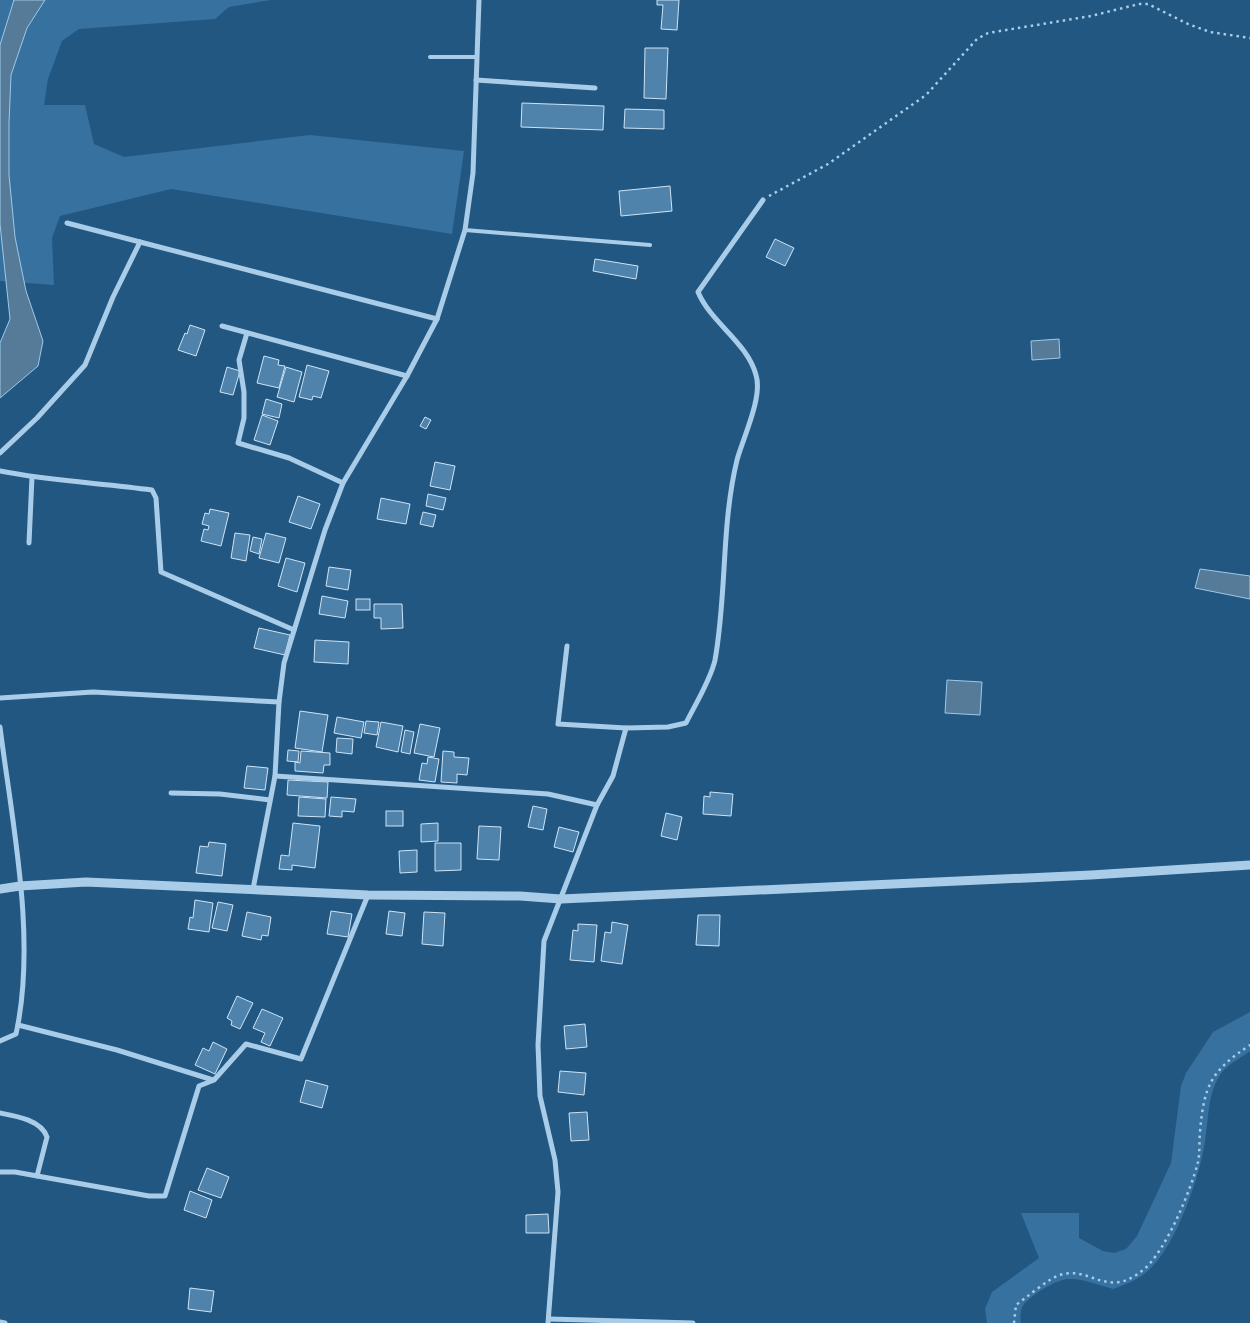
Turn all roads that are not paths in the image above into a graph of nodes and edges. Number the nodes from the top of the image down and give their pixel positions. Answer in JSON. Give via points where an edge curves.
{"nodes":[{"id":1,"x":479,"y":0,"type":"edge"},
{"id":2,"x":430,"y":57,"type":"dead end"},
{"id":3,"x":477,"y":57,"type":"junction"},
{"id":4,"x":476,"y":80,"type":"junction"},
{"id":5,"x":596,"y":88,"type":"dead end"},
{"id":6,"x":763,"y":200,"type":"road end"},
{"id":7,"x":67,"y":223,"type":"dead end"},
{"id":8,"x":465,"y":230,"type":"junction"},
{"id":9,"x":140,"y":242,"type":"junction"},
{"id":10,"x":650,"y":245,"type":"dead end"},
{"id":11,"x":437,"y":319,"type":"junction"},
{"id":12,"x":222,"y":326,"type":"dead end"},
{"id":13,"x":247,"y":333,"type":"junction"},
{"id":14,"x":407,"y":376,"type":"junction"},
{"id":15,"x":0,"y":453,"type":"edge"},
{"id":16,"x":0,"y":471,"type":"edge"},
{"id":17,"x":32,"y":477,"type":"junction"},
{"id":18,"x":343,"y":483,"type":"junction"},
{"id":19,"x":29,"y":543,"type":"dead end"},
{"id":20,"x":294,"y":630,"type":"junction"},
{"id":21,"x":567,"y":646,"type":"dead end"},
{"id":22,"x":0,"y":698,"type":"edge"},
{"id":23,"x":279,"y":702,"type":"junction"},
{"id":24,"x":0,"y":727,"type":"edge"},
{"id":25,"x":626,"y":728,"type":"junction"},
{"id":26,"x":275,"y":776,"type":"junction"},
{"id":27,"x":171,"y":794,"type":"dead end"},
{"id":28,"x":270,"y":800,"type":"junction"},
{"id":29,"x":597,"y":805,"type":"junction"},
{"id":30,"x":1250,"y":865,"type":"edge"},
{"id":31,"x":20,"y":886,"type":"junction"},
{"id":32,"x":0,"y":889,"type":"edge"},
{"id":33,"x":253,"y":889,"type":"junction"},
{"id":34,"x":368,"y":895,"type":"junction"},
{"id":35,"x":561,"y":899,"type":"junction"},
{"id":36,"x":18,"y":1025,"type":"junction"},
{"id":37,"x":0,"y":1041,"type":"edge"},
{"id":38,"x":214,"y":1080,"type":"junction"},
{"id":39,"x":0,"y":1113,"type":"edge"},
{"id":40,"x":0,"y":1172,"type":"edge"},
{"id":41,"x":37,"y":1176,"type":"junction"},
{"id":42,"x":549,"y":1321,"type":"edge"},
{"id":43,"x":562,"y":1321,"type":"edge"},
{"id":44,"x":0,"y":1322,"type":"edge"},
{"id":45,"x":5,"y":1323,"type":"edge"},
{"id":46,"x":693,"y":1323,"type":"edge"}],
"edges":[{"from":1,"to":3,"type":"street"},
{"from":2,"to":3,"type":"lane"},
{"from":3,"to":4,"type":"street"},
{"from":4,"to":5,"type":"street"},
{"from":4,"to":8,"type":"street","via":[[472,173]]},
{"from":6,"to":25,"type":"street","via":[[698,292],[704,305],[744,352],[757,376],[756,396],[737,461],[725,535],[714,662],[686,722],[668,727]]},
{"from":7,"to":9,"type":"street"},
{"from":8,"to":10,"type":"lane"},
{"from":8,"to":11,"type":"street"},
{"from":9,"to":11,"type":"street"},
{"from":9,"to":15,"type":"street","via":[[85,365]]},
{"from":11,"to":14,"type":"street"},
{"from":12,"to":13,"type":"street"},
{"from":13,"to":14,"type":"street"},
{"from":13,"to":18,"type":"street","via":[[238,360],[244,392],[244,418],[238,443],[289,458]]},
{"from":14,"to":18,"type":"street"},
{"from":16,"to":17,"type":"street"},
{"from":17,"to":19,"type":"street"},
{"from":17,"to":20,"type":"street","via":[[152,490],[156,498],[161,572]]},
{"from":18,"to":20,"type":"street"},
{"from":20,"to":23,"type":"street","via":[[284,663]]},
{"from":21,"to":25,"type":"street","via":[[558,724]]},
{"from":22,"to":23,"type":"street","via":[[93,692]]},
{"from":23,"to":26,"type":"street"},
{"from":24,"to":31,"type":"street"},
{"from":25,"to":29,"type":"street","via":[[613,776]]},
{"from":26,"to":28,"type":"street"},
{"from":26,"to":29,"type":"street","via":[[548,794]]},
{"from":27,"to":28,"type":"street","via":[[220,794]]},
{"from":28,"to":33,"type":"street"},
{"from":29,"to":35,"type":"street"},
{"from":30,"to":35,"type":"street","via":[[1081,876]]},
{"from":31,"to":32,"type":"street"},
{"from":31,"to":33,"type":"street","via":[[86,882]]},
{"from":31,"to":36,"type":"street","via":[[24,960]]},
{"from":33,"to":34,"type":"street"},
{"from":34,"to":35,"type":"street"},
{"from":34,"to":38,"type":"street","via":[[301,1059],[246,1044]]},
{"from":35,"to":42,"type":"street","via":[[544,941],[538,1045],[540,1096],[558,1192]]},
{"from":36,"to":37,"type":"street","via":[[16,1034]]},
{"from":36,"to":38,"type":"street","via":[[117,1050]]},
{"from":38,"to":41,"type":"street","via":[[199,1086],[165,1196]]},
{"from":39,"to":41,"type":"street","via":[[24,1118],[45,1131],[47,1137]]},
{"from":40,"to":41,"type":"street"},
{"from":42,"to":43,"type":"street"},
{"from":43,"to":46,"type":"street"},
{"from":44,"to":45,"type":"street"}]}
